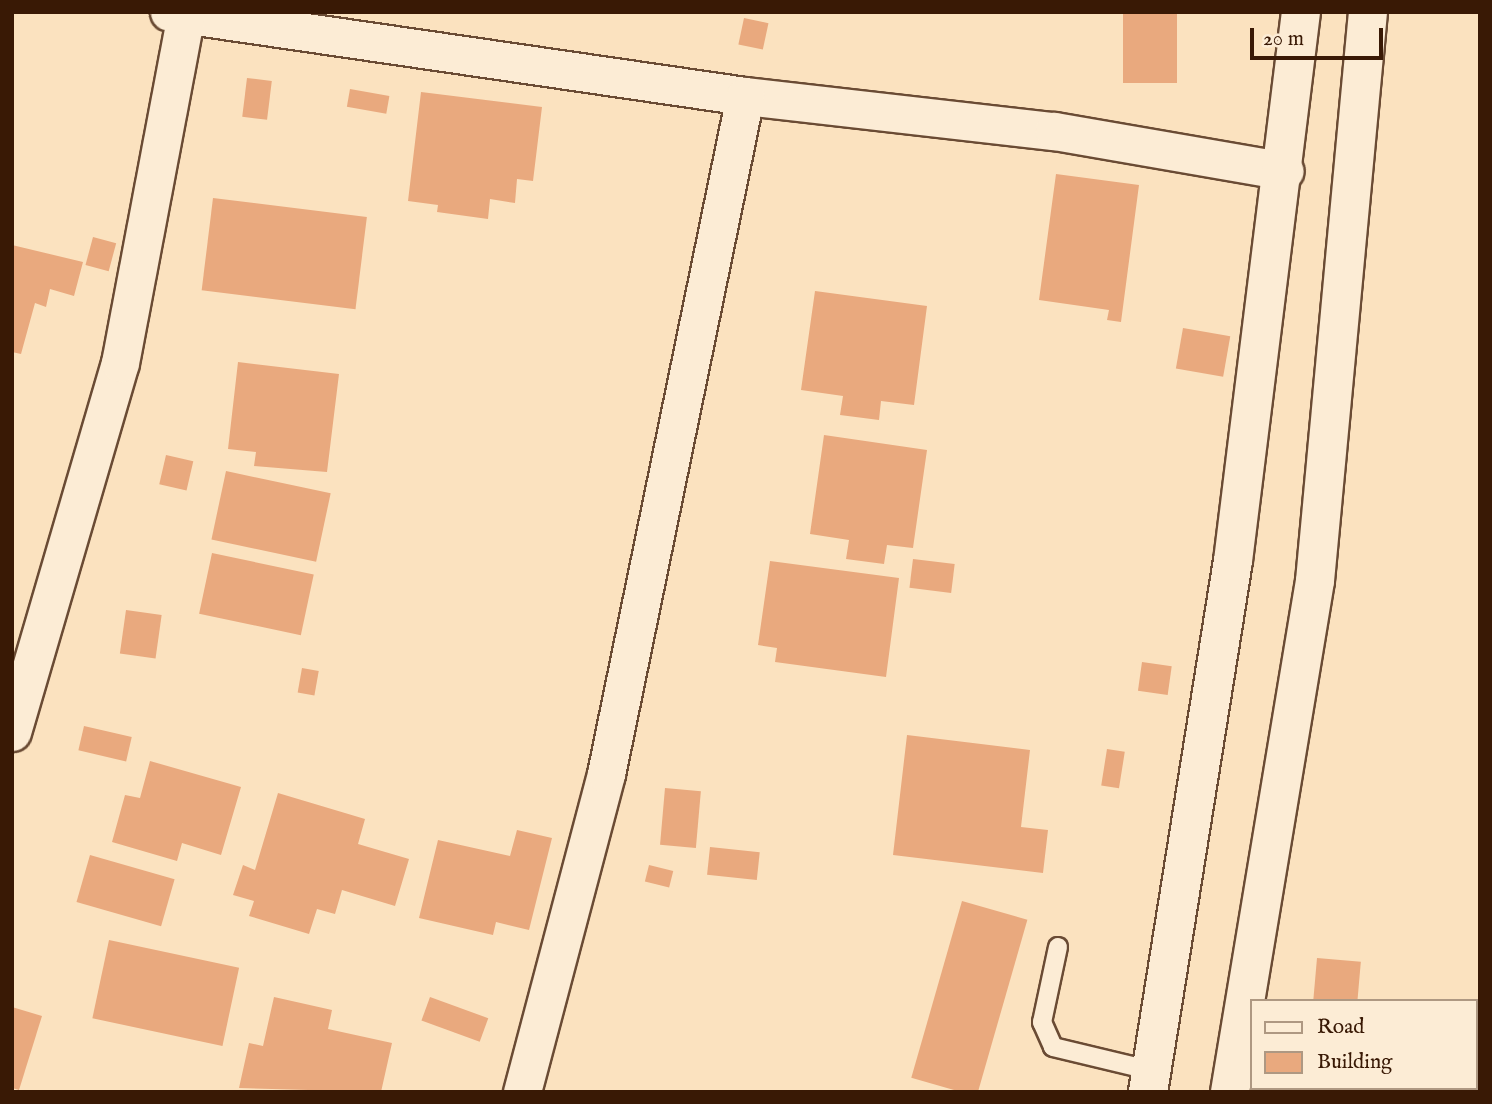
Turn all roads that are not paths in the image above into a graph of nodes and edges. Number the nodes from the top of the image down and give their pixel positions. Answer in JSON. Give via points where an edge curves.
{"nodes":[{"id":1,"x":1301,"y":12,"type":"edge"},
{"id":2,"x":1368,"y":12,"type":"edge"},
{"id":3,"x":178,"y":14,"type":"edge"},
{"id":4,"x":745,"y":96,"type":"junction"},
{"id":5,"x":1285,"y":171,"type":"junction"},
{"id":6,"x":12,"y":732,"type":"edge"},
{"id":7,"x":1058,"y":947,"type":"dead end"},
{"id":8,"x":1150,"y":1082,"type":"edge"},
{"id":9,"x":523,"y":1092,"type":"edge"},
{"id":10,"x":1230,"y":1092,"type":"edge"}],
"edges":[{"from":1,"to":5,"type":"street"},
{"from":2,"to":10,"type":"street","via":[[1315,581]]},
{"from":3,"to":4,"type":"street"},
{"from":3,"to":6,"type":"street","via":[[120,363]]},
{"from":4,"to":5,"type":"street","via":[[1054,131]]},
{"from":4,"to":9,"type":"street","via":[[606,774]]},
{"from":5,"to":8,"type":"street","via":[[1233,561]]},
{"from":7,"to":8,"type":"lane","via":[[1042,1022],[1048,1041]]}]}
